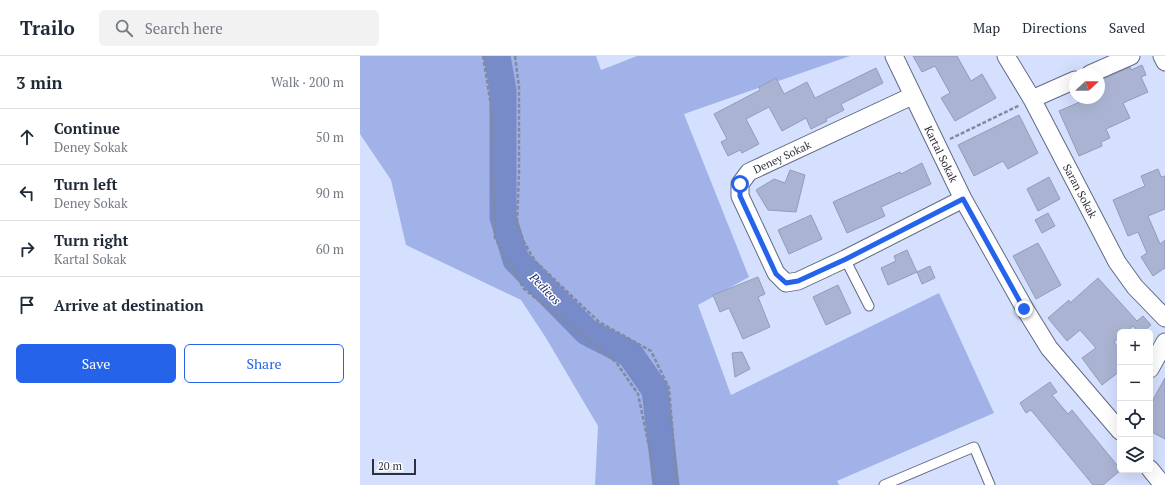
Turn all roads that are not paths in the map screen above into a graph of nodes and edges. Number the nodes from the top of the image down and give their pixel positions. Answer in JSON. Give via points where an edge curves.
{"nodes":[{"id":1,"x":894,"y":56,"type":"edge"},
{"id":2,"x":1006,"y":56,"type":"edge"},
{"id":3,"x":1131,"y":56,"type":"edge"},
{"id":4,"x":1162,"y":56,"type":"edge"},
{"id":5,"x":1165,"y":62,"type":"edge"},
{"id":6,"x":1104,"y":68,"type":"edge"},
{"id":7,"x":1069,"y":83,"type":"edge"},
{"id":8,"x":912,"y":96,"type":"junction"},
{"id":9,"x":1032,"y":99,"type":"junction"},
{"id":10,"x":963,"y":199,"type":"junction"},
{"id":11,"x":846,"y":259,"type":"junction"},
{"id":12,"x":869,"y":306,"type":"dead end"},
{"id":13,"x":1165,"y":318,"type":"edge"},
{"id":14,"x":1165,"y":342,"type":"edge"},
{"id":15,"x":1152,"y":365,"type":"edge"},
{"id":16,"x":1117,"y":424,"type":"edge"},
{"id":17,"x":884,"y":485,"type":"edge"},
{"id":18,"x":990,"y":485,"type":"edge"}],
"edges":[{"from":1,"to":8,"type":"street","name":"Kartal Sokak"},
{"from":2,"to":9,"type":"street","name":"Saran Sokak"},
{"from":3,"to":6,"type":"street"},
{"from":4,"to":5,"type":"street"},
{"from":7,"to":9,"type":"street"},
{"from":8,"to":10,"type":"street","name":"Kartal Sokak"},
{"from":8,"to":11,"type":"street","name":"Deney Sokak","via":[[749,172],[740,184],[740,196],[776,274],[786,283],[798,281]]},
{"from":9,"to":13,"type":"street","name":"Saran Sokak","via":[[1117,262]]},
{"from":10,"to":11,"type":"street","name":"Deney Sokak"},
{"from":10,"to":16,"type":"street","name":"Kartal Sokak","via":[[1024,309],[1049,348]]},
{"from":11,"to":12,"type":"lane"},
{"from":14,"to":15,"type":"street"},
{"from":17,"to":18,"type":"lane","via":[[974,447]]}]}
